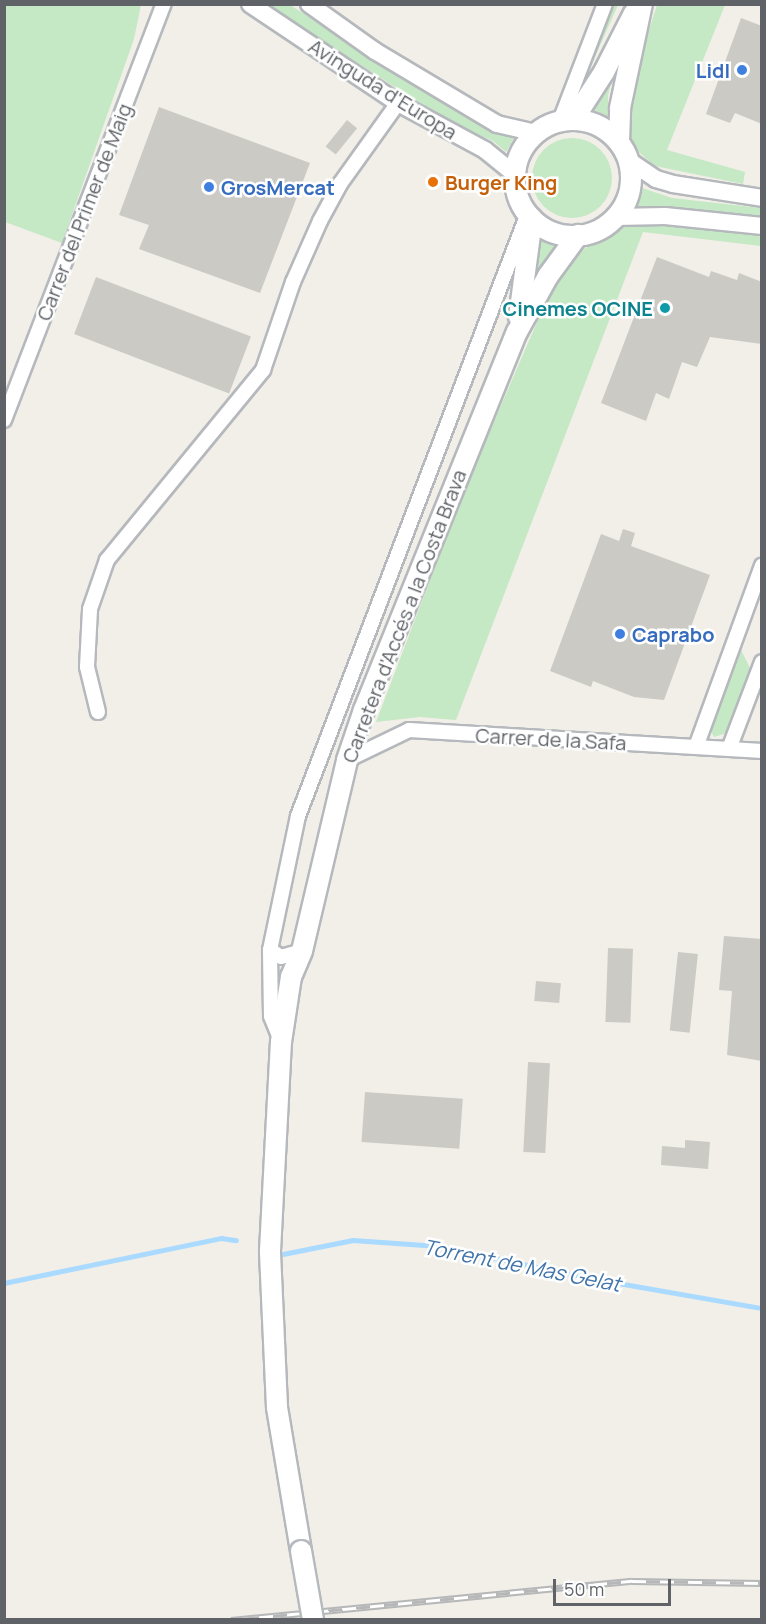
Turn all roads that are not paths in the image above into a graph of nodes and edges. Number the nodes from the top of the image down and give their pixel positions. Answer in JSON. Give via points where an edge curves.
{"nodes":[{"id":1,"x":164,"y":4,"type":"edge"},
{"id":2,"x":250,"y":4,"type":"edge"},
{"id":3,"x":309,"y":4,"type":"edge"},
{"id":4,"x":605,"y":4,"type":"edge"},
{"id":5,"x":640,"y":4,"type":"edge"},
{"id":6,"x":398,"y":103,"type":"junction"},
{"id":7,"x":566,"y":121,"type":"junction"},
{"id":8,"x":536,"y":133,"type":"junction"},
{"id":9,"x":623,"y":151,"type":"junction"},
{"id":10,"x":515,"y":174,"type":"junction"},
{"id":11,"x":762,"y":198,"type":"edge"},
{"id":12,"x":530,"y":216,"type":"junction"},
{"id":13,"x":615,"y":218,"type":"junction"},
{"id":14,"x":762,"y":226,"type":"edge"},
{"id":15,"x":578,"y":236,"type":"junction"},
{"id":16,"x":517,"y":332,"type":"junction"},
{"id":17,"x":4,"y":420,"type":"edge"},
{"id":18,"x":762,"y":566,"type":"edge"},
{"id":19,"x":762,"y":662,"type":"edge"},
{"id":20,"x":98,"y":712,"type":"dead end"},
{"id":21,"x":696,"y":747,"type":"junction"},
{"id":22,"x":729,"y":749,"type":"junction"},
{"id":23,"x":762,"y":751,"type":"edge"},
{"id":24,"x":347,"y":760,"type":"junction"},
{"id":25,"x":270,"y":950,"type":"junction"},
{"id":26,"x":302,"y":951,"type":"junction"},
{"id":27,"x":281,"y":1042,"type":"junction"},
{"id":28,"x":313,"y":1620,"type":"edge"}],
"edges":[{"from":1,"to":17,"type":"street","name":"Carrer del Primer de Maig"},
{"from":2,"to":6,"type":"street","name":"Avinguda d'Europa"},
{"from":3,"to":8,"type":"street","name":"Avinguda d'Europa","via":[[375,51],[496,124]]},
{"from":4,"to":7,"type":"street"},
{"from":5,"to":7,"type":"main road","via":[[604,72]]},
{"from":5,"to":9,"type":"main road","via":[[620,108]]},
{"from":6,"to":10,"type":"street","name":"Avinguda d'Europa","via":[[485,150]]},
{"from":6,"to":20,"type":"street","via":[[340,184],[320,221],[293,282],[263,370],[107,560],[90,609],[87,667]]},
{"from":7,"to":8,"type":"main road"},
{"from":7,"to":9,"type":"main road","via":[[598,126]]},
{"from":8,"to":10,"type":"main road","via":[[522,151]]},
{"from":9,"to":11,"type":"street","via":[[656,179]]},
{"from":9,"to":13,"type":"main road","via":[[629,190]]},
{"from":10,"to":12,"type":"main road","via":[[517,193]]},
{"from":12,"to":15,"type":"main road","via":[[550,231]]},
{"from":12,"to":16,"type":"main road","name":"Carretera d'Accés a la Costa Brava"},
{"from":12,"to":25,"type":"street","via":[[298,816]]},
{"from":13,"to":14,"type":"street","via":[[665,216]]},
{"from":13,"to":15,"type":"main road","via":[[600,229]]},
{"from":15,"to":16,"type":"main road","name":"Carretera d'Accés a la Costa Brava","via":[[548,276]]},
{"from":16,"to":24,"type":"main road","name":"Carretera d'Accés a la Costa Brava"},
{"from":18,"to":21,"type":"street"},
{"from":19,"to":22,"type":"street"},
{"from":21,"to":22,"type":"street","name":"Carrer de la Safa"},
{"from":21,"to":24,"type":"street","name":"Carrer de la Safa","via":[[409,730]]},
{"from":22,"to":23,"type":"street","name":"Carrer de la Safa"},
{"from":24,"to":26,"type":"main road","name":"Carretera d'Accés a la Costa Brava"},
{"from":25,"to":26,"type":"street","via":[[281,957]]},
{"from":25,"to":27,"type":"street","via":[[271,1016]]},
{"from":26,"to":27,"type":"main road","name":"Carretera d'Accés a la Costa Brava","via":[[291,977]]},
{"from":27,"to":28,"type":"main road","name":"Carretera d'Accés a la Costa Brava","bridge":true,"via":[[270,1251],[277,1407]]}]}
